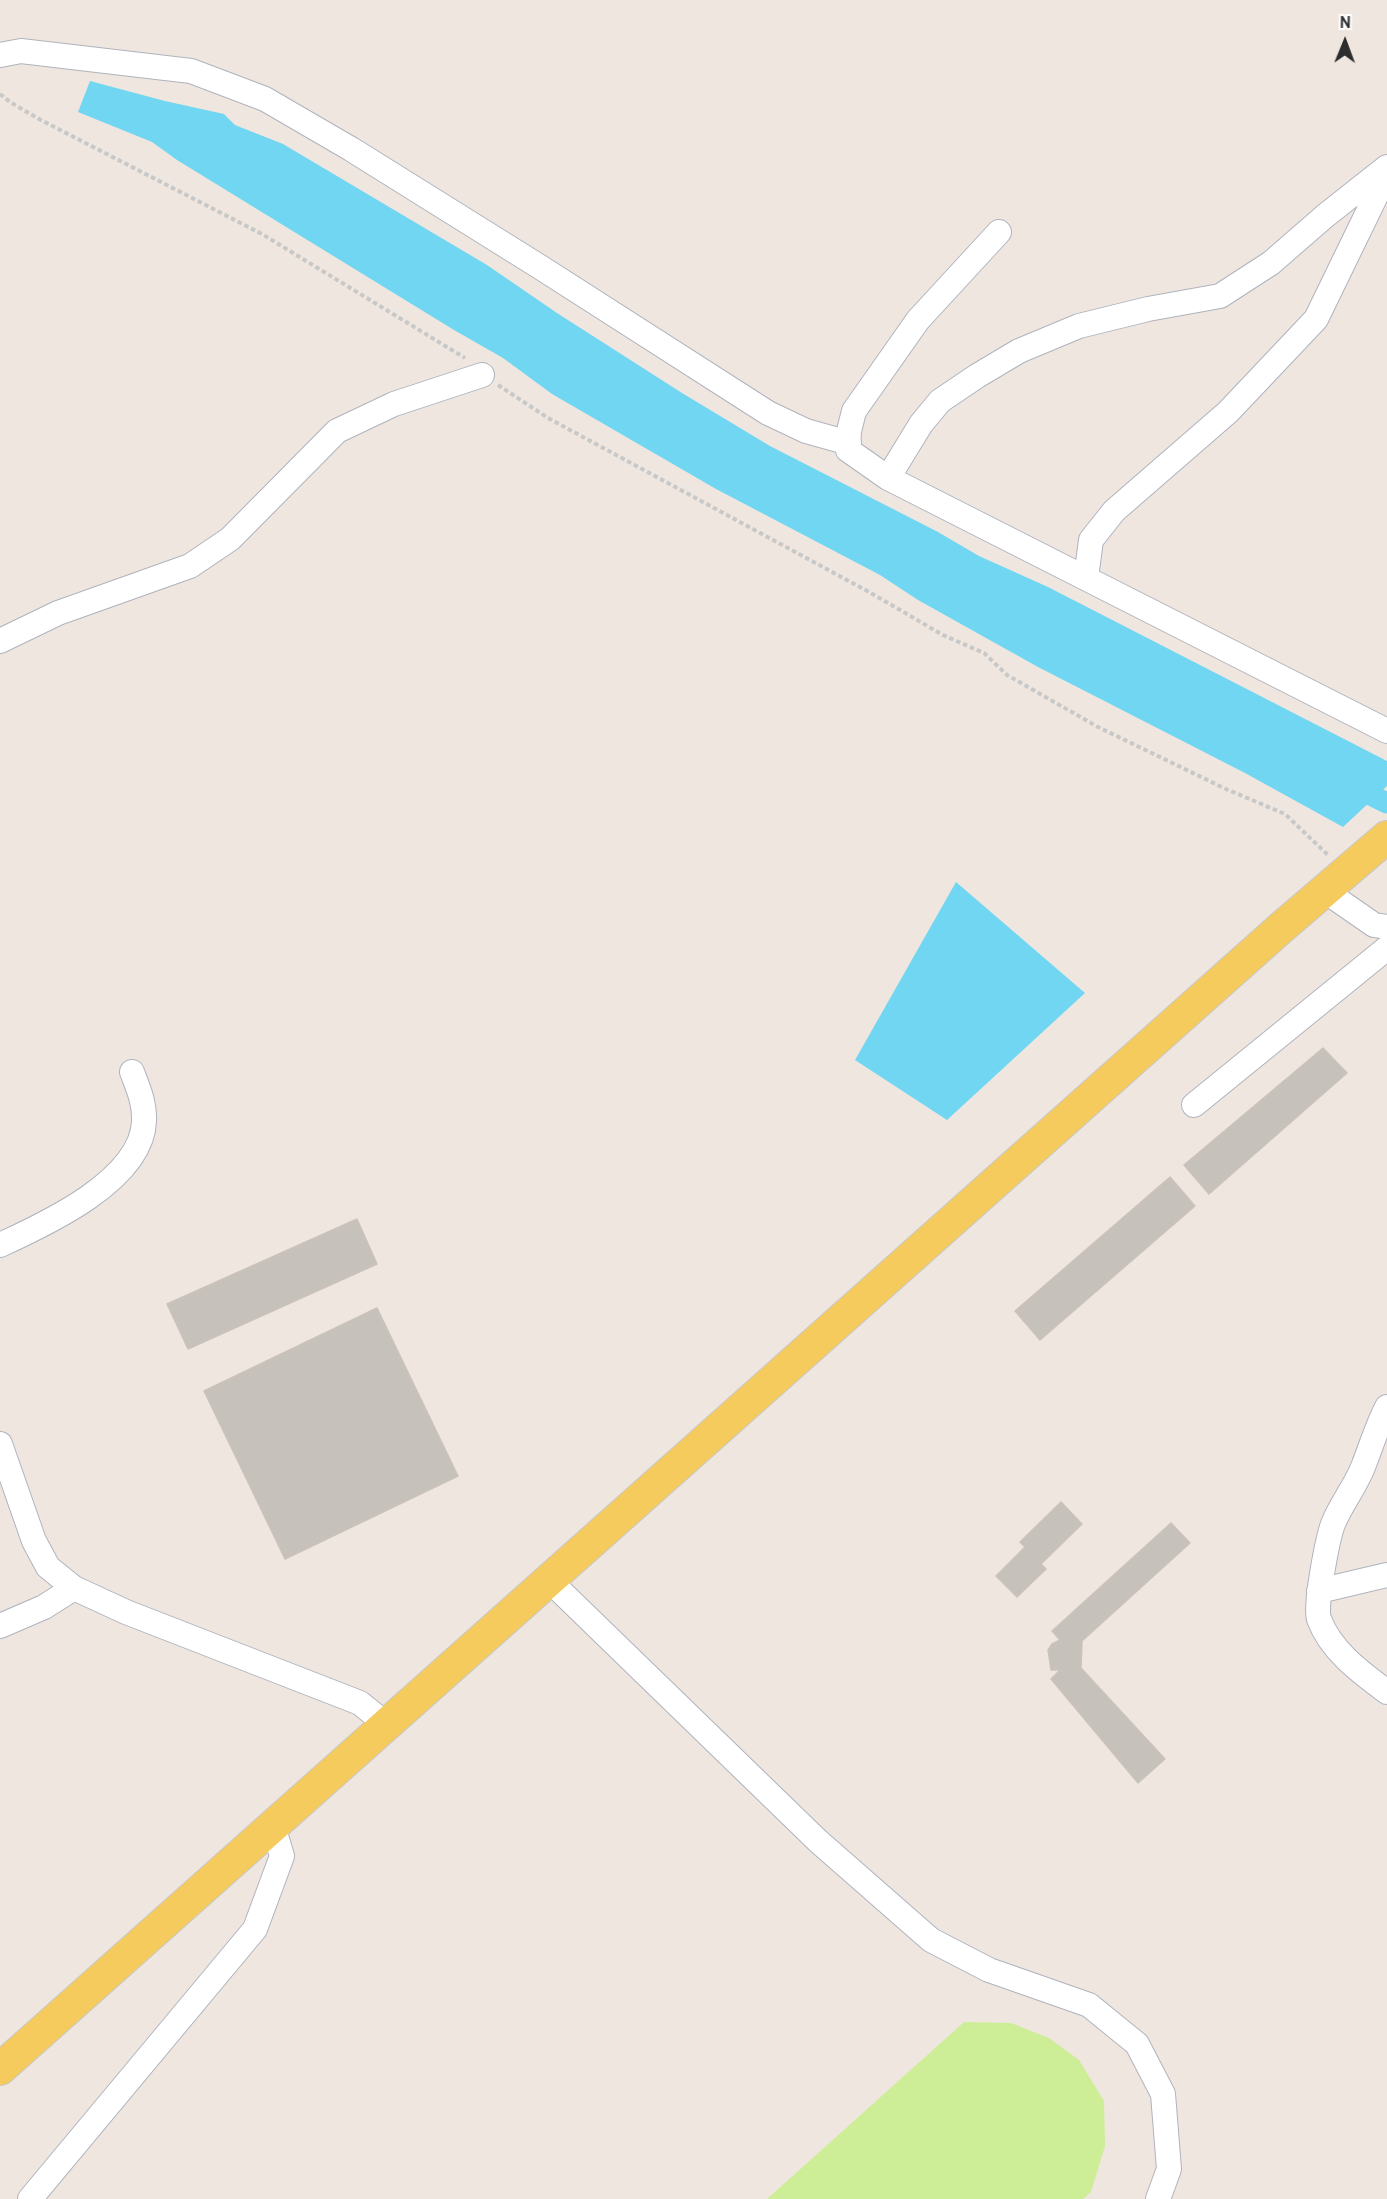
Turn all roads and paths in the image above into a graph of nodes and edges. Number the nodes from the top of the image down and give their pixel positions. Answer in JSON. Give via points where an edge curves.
{"nodes":[{"id":1,"x":0,"y":55,"type":"edge"},
{"id":2,"x":0,"y":94,"type":"edge"},
{"id":3,"x":1387,"y":167,"type":"edge"},
{"id":4,"x":1387,"y":172,"type":"edge"},
{"id":5,"x":999,"y":232,"type":"dead end"},
{"id":6,"x":482,"y":375,"type":"junction"},
{"id":7,"x":849,"y":443,"type":"junction"},
{"id":8,"x":888,"y":478,"type":"junction"},
{"id":9,"x":1086,"y":578,"type":"junction"},
{"id":10,"x":0,"y":641,"type":"edge"},
{"id":11,"x":1387,"y":731,"type":"edge"},
{"id":12,"x":1387,"y":837,"type":"edge"},
{"id":13,"x":1335,"y":882,"type":"junction"},
{"id":14,"x":1387,"y":927,"type":"edge"},
{"id":15,"x":1387,"y":948,"type":"edge"},
{"id":16,"x":132,"y":1072,"type":"dead end"},
{"id":17,"x":1194,"y":1105,"type":"dead end"},
{"id":18,"x":0,"y":1245,"type":"edge"},
{"id":19,"x":1387,"y":1407,"type":"edge"},
{"id":20,"x":0,"y":1444,"type":"edge"},
{"id":21,"x":1387,"y":1575,"type":"edge"},
{"id":22,"x":549,"y":1580,"type":"junction"},
{"id":23,"x":74,"y":1588,"type":"junction"},
{"id":24,"x":1319,"y":1591,"type":"junction"},
{"id":25,"x":0,"y":1626,"type":"edge"},
{"id":26,"x":1387,"y":1692,"type":"edge"},
{"id":27,"x":387,"y":1725,"type":"junction"},
{"id":28,"x":273,"y":1826,"type":"junction"},
{"id":29,"x":0,"y":2069,"type":"edge"},
{"id":30,"x":30,"y":2199,"type":"edge"},
{"id":31,"x":1158,"y":2199,"type":"edge"}],
"edges":[{"from":1,"to":7,"type":"street","via":[[21,51],[191,70],[265,99],[351,149],[768,413],[806,431]]},
{"from":2,"to":6,"type":"path","via":[[39,119],[262,234],[469,360]]},
{"from":3,"to":8,"type":"street","via":[[1271,263],[1220,296],[1079,326],[1019,351],[977,376],[940,401]]},
{"from":4,"to":9,"type":"street","via":[[1316,319],[1228,412],[1114,511],[1091,540]]},
{"from":5,"to":7,"type":"street","via":[[918,320],[854,411]]},
{"from":6,"to":10,"type":"street","via":[[394,404],[337,431],[230,539],[190,566],[58,613]]},
{"from":6,"to":13,"type":"path","via":[[548,418],[943,635],[984,653],[1007,675],[1098,727],[1285,814],[1311,837]]},
{"from":7,"to":8,"type":"street","via":[[848,450]]},
{"from":8,"to":9,"type":"street"},
{"from":9,"to":11,"type":"street"},
{"from":12,"to":13,"type":"main road"},
{"from":13,"to":14,"type":"street","via":[[1374,925]]},
{"from":13,"to":22,"type":"main road"},
{"from":15,"to":17,"type":"street"},
{"from":16,"to":18,"type":"street","via":[[143,1102],[145,1122],[130,1160],[75,1208]]},
{"from":19,"to":24,"type":"street","via":[[1362,1468],[1332,1525]]},
{"from":20,"to":23,"type":"street","via":[[34,1541],[48,1567]]},
{"from":21,"to":24,"type":"street"},
{"from":22,"to":27,"type":"main road"},
{"from":22,"to":31,"type":"street","via":[[818,1841],[931,1940],[989,1970],[1089,2005],[1137,2044],[1163,2094],[1169,2169]]},
{"from":23,"to":25,"type":"street","via":[[44,1607]]},
{"from":23,"to":27,"type":"street","via":[[360,1703]]},
{"from":24,"to":26,"type":"street","via":[[1317,1616],[1325,1634],[1352,1665]]},
{"from":27,"to":28,"type":"main road"},
{"from":28,"to":29,"type":"main road"},
{"from":28,"to":30,"type":"street","via":[[282,1856],[255,1929]]}]}
